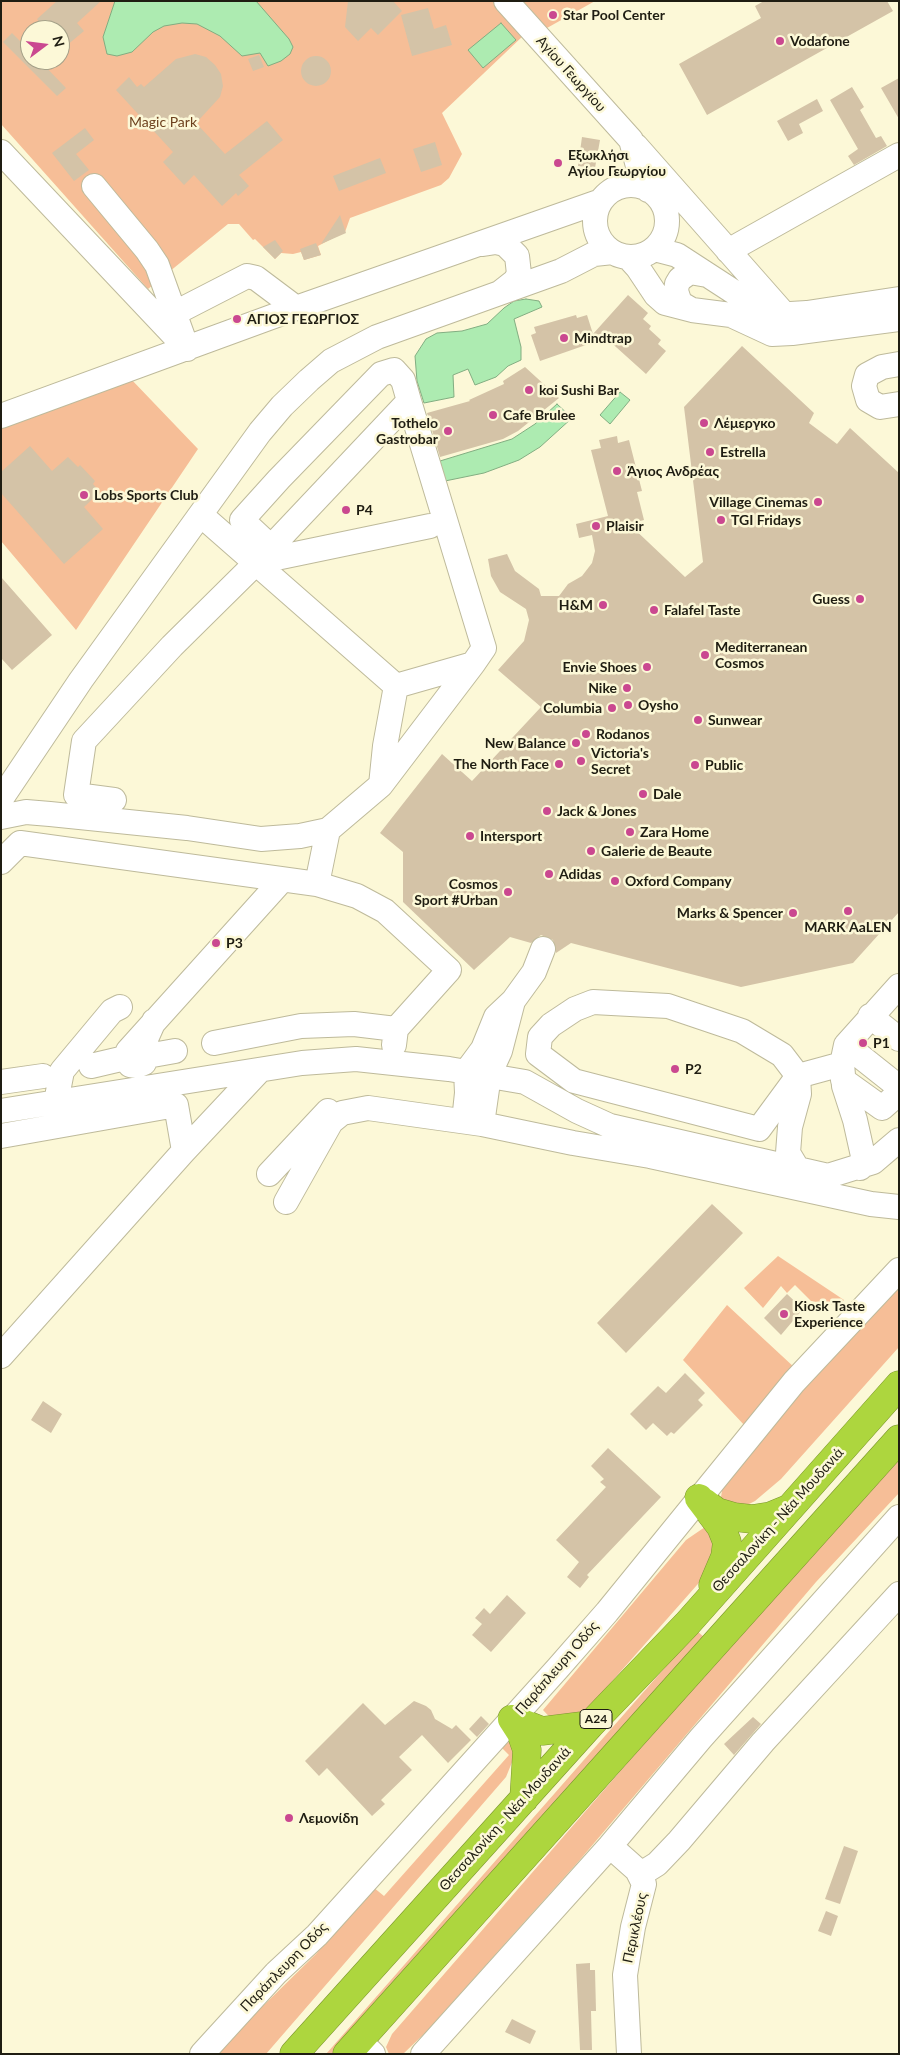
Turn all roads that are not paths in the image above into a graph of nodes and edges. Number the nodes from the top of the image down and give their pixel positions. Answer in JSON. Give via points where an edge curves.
{"nodes":[{"id":1,"x":506,"y":1,"type":"edge"},
{"id":2,"x":632,"y":144,"type":"junction"},
{"id":3,"x":1,"y":152,"type":"edge"},
{"id":4,"x":899,"y":155,"type":"edge"},
{"id":5,"x":94,"y":186,"type":"dead end"},
{"id":6,"x":648,"y":190,"type":"junction"},
{"id":7,"x":608,"y":195,"type":"junction"},
{"id":8,"x":550,"y":218,"type":"junction"},
{"id":9,"x":667,"y":219,"type":"junction"},
{"id":10,"x":596,"y":228,"type":"junction"},
{"id":11,"x":481,"y":244,"type":"junction"},
{"id":12,"x":728,"y":251,"type":"junction"},
{"id":13,"x":636,"y":253,"type":"junction"},
{"id":14,"x":575,"y":265,"type":"junction"},
{"id":15,"x":707,"y":275,"type":"junction"},
{"id":16,"x":653,"y":292,"type":"junction"},
{"id":17,"x":500,"y":293,"type":"junction"},
{"id":18,"x":742,"y":298,"type":"junction"},
{"id":19,"x":899,"y":299,"type":"edge"},
{"id":20,"x":296,"y":308,"type":"junction"},
{"id":21,"x":692,"y":310,"type":"junction"},
{"id":22,"x":175,"y":313,"type":"junction"},
{"id":23,"x":785,"y":315,"type":"junction"},
{"id":24,"x":899,"y":319,"type":"edge"},
{"id":25,"x":187,"y":349,"type":"junction"},
{"id":26,"x":899,"y":364,"type":"edge"},
{"id":27,"x":409,"y":401,"type":"junction"},
{"id":28,"x":899,"y":404,"type":"edge"},
{"id":29,"x":1,"y":416,"type":"edge"},
{"id":30,"x":424,"y":489,"type":"dead end"},
{"id":31,"x":201,"y":515,"type":"junction"},
{"id":32,"x":430,"y":526,"type":"junction"},
{"id":33,"x":264,"y":555,"type":"junction"},
{"id":34,"x":444,"y":559,"type":"dead end"},
{"id":35,"x":473,"y":664,"type":"junction"},
{"id":36,"x":396,"y":686,"type":"junction"},
{"id":37,"x":18,"y":776,"type":"junction"},
{"id":38,"x":381,"y":785,"type":"junction"},
{"id":39,"x":1,"y":799,"type":"edge"},
{"id":40,"x":114,"y":800,"type":"dead end"},
{"id":41,"x":50,"y":814,"type":"junction"},
{"id":42,"x":1,"y":817,"type":"edge"},
{"id":43,"x":328,"y":830,"type":"junction"},
{"id":44,"x":1,"y":862,"type":"edge"},
{"id":45,"x":282,"y":880,"type":"junction"},
{"id":46,"x":317,"y":884,"type":"junction"},
{"id":47,"x":543,"y":949,"type":"dead end"},
{"id":48,"x":899,"y":986,"type":"edge"},
{"id":49,"x":870,"y":1016,"type":"junction"},
{"id":50,"x":396,"y":1029,"type":"junction"},
{"id":51,"x":899,"y":1039,"type":"edge"},
{"id":52,"x":214,"y":1043,"type":"dead end"},
{"id":53,"x":176,"y":1052,"type":"dead end"},
{"id":54,"x":136,"y":1057,"type":"junction"},
{"id":55,"x":393,"y":1062,"type":"junction"},
{"id":56,"x":844,"y":1063,"type":"junction"},
{"id":57,"x":91,"y":1066,"type":"dead end"},
{"id":58,"x":260,"y":1070,"type":"junction"},
{"id":59,"x":478,"y":1074,"type":"junction"},
{"id":60,"x":43,"y":1076,"type":"dead end"},
{"id":61,"x":798,"y":1076,"type":"junction"},
{"id":62,"x":1,"y":1082,"type":"edge"},
{"id":63,"x":899,"y":1087,"type":"edge"},
{"id":64,"x":899,"y":1093,"type":"edge"},
{"id":65,"x":97,"y":1095,"type":"junction"},
{"id":66,"x":56,"y":1102,"type":"junction"},
{"id":67,"x":384,"y":1108,"type":"junction"},
{"id":68,"x":1,"y":1111,"type":"edge"},
{"id":69,"x":473,"y":1122,"type":"junction"},
{"id":70,"x":860,"y":1127,"type":"junction"},
{"id":71,"x":1,"y":1136,"type":"edge"},
{"id":72,"x":893,"y":1145,"type":"edge"},
{"id":73,"x":184,"y":1151,"type":"junction"},
{"id":74,"x":765,"y":1161,"type":"junction"},
{"id":75,"x":797,"y":1168,"type":"junction"},
{"id":76,"x":860,"y":1168,"type":"junction"},
{"id":77,"x":269,"y":1174,"type":"dead end"},
{"id":78,"x":286,"y":1202,"type":"dead end"},
{"id":79,"x":871,"y":1204,"type":"junction"},
{"id":80,"x":899,"y":1207,"type":"edge"},
{"id":81,"x":899,"y":1220,"type":"edge"},
{"id":82,"x":899,"y":1270,"type":"edge"},
{"id":83,"x":1,"y":1356,"type":"edge"},
{"id":84,"x":899,"y":1385,"type":"edge"},
{"id":85,"x":899,"y":1439,"type":"edge"},
{"id":86,"x":699,"y":1498,"type":"junction"},
{"id":87,"x":788,"y":1509,"type":"junction"},
{"id":88,"x":899,"y":1517,"type":"edge"},
{"id":89,"x":899,"y":1594,"type":"edge"},
{"id":90,"x":687,"y":1624,"type":"junction"},
{"id":91,"x":512,"y":1719,"type":"junction"},
{"id":92,"x":590,"y":1725,"type":"junction"},
{"id":93,"x":524,"y":1799,"type":"junction"},
{"id":94,"x":610,"y":1846,"type":"junction"},
{"id":95,"x":641,"y":1874,"type":"junction"},
{"id":96,"x":359,"y":2049,"type":"edge"},
{"id":97,"x":202,"y":2054,"type":"edge"},
{"id":98,"x":294,"y":2054,"type":"edge"},
{"id":99,"x":423,"y":2054,"type":"edge"},
{"id":100,"x":629,"y":2054,"type":"edge"}],
"edges":[{"from":1,"to":2,"type":"street","name":"Αγίου Γεωργίου"},
{"from":2,"to":6,"type":"street","name":"Αγίου Γεωργίου"},
{"from":2,"to":7,"type":"street","via":[[630,163]]},
{"from":2,"to":12,"type":"street"},
{"from":3,"to":25,"type":"street"},
{"from":4,"to":12,"type":"street"},
{"from":5,"to":22,"type":"street","via":[[148,250],[164,280]]},
{"from":6,"to":7,"type":"street","via":[[631,185]]},
{"from":6,"to":9,"type":"street","via":[[660,200]]},
{"from":7,"to":8,"type":"street"},
{"from":7,"to":10,"type":"street","via":[[596,212]]},
{"from":8,"to":10,"type":"street","via":[[576,218]]},
{"from":8,"to":11,"type":"street"},
{"from":9,"to":13,"type":"street","via":[[666,232]]},
{"from":9,"to":18,"type":"street","via":[[674,231]]},
{"from":10,"to":13,"type":"street","via":[[604,245]]},
{"from":10,"to":14,"type":"street","via":[[591,248]]},
{"from":11,"to":17,"type":"street","via":[[505,244],[517,256],[519,274]]},
{"from":11,"to":20,"type":"street"},
{"from":12,"to":23,"type":"street"},
{"from":13,"to":14,"type":"street","via":[[594,254]]},
{"from":13,"to":15,"type":"street","via":[[677,255]]},
{"from":13,"to":16,"type":"street","via":[[638,268]]},
{"from":14,"to":16,"type":"street","via":[[614,264]]},
{"from":14,"to":17,"type":"street"},
{"from":15,"to":18,"type":"street"},
{"from":15,"to":21,"type":"street","via":[[690,272],[684,274],[677,284],[680,303]]},
{"from":16,"to":21,"type":"street","via":[[670,305]]},
{"from":17,"to":31,"type":"street","via":[[377,337],[331,362],[296,392],[260,432]]},
{"from":18,"to":23,"type":"street","via":[[767,313]]},
{"from":19,"to":23,"type":"street"},
{"from":20,"to":22,"type":"street","via":[[256,278],[247,276]]},
{"from":20,"to":25,"type":"street"},
{"from":21,"to":24,"type":"street","via":[[730,314],[764,332],[781,334]]},
{"from":22,"to":25,"type":"street"},
{"from":25,"to":29,"type":"street"},
{"from":26,"to":28,"type":"street","via":[[882,367],[867,375],[864,386],[868,400],[880,407]]},
{"from":27,"to":33,"type":"street"},
{"from":27,"to":33,"type":"street","via":[[403,380],[394,370],[381,374],[279,479],[242,520]]},
{"from":27,"to":35,"type":"street","via":[[484,648]]},
{"from":30,"to":32,"type":"street"},
{"from":31,"to":33,"type":"street"},
{"from":31,"to":37,"type":"street","via":[[81,680]]},
{"from":32,"to":33,"type":"street"},
{"from":32,"to":34,"type":"street"},
{"from":33,"to":36,"type":"street"},
{"from":33,"to":40,"type":"street","via":[[214,602],[84,741],[76,795]]},
{"from":35,"to":36,"type":"street"},
{"from":35,"to":38,"type":"street"},
{"from":36,"to":38,"type":"street"},
{"from":37,"to":39,"type":"street"},
{"from":37,"to":41,"type":"street","via":[[22,794]]},
{"from":38,"to":43,"type":"street"},
{"from":41,"to":42,"type":"street","via":[[26,812]]},
{"from":41,"to":43,"type":"street","via":[[261,839]]},
{"from":43,"to":46,"type":"street"},
{"from":44,"to":45,"type":"street","via":[[20,843]]},
{"from":45,"to":46,"type":"street"},
{"from":45,"to":54,"type":"street","via":[[128,1051]]},
{"from":46,"to":50,"type":"street","via":[[374,904],[449,970]]},
{"from":47,"to":59,"type":"street","via":[[534,972],[513,1001],[500,1052]]},
{"from":48,"to":49,"type":"street"},
{"from":49,"to":51,"type":"street"},
{"from":49,"to":56,"type":"street"},
{"from":50,"to":52,"type":"street","via":[[354,1024],[301,1026]]},
{"from":50,"to":55,"type":"street"},
{"from":53,"to":54,"type":"street"},
{"from":54,"to":57,"type":"street"},
{"from":55,"to":58,"type":"street","via":[[302,1063]]},
{"from":55,"to":59,"type":"street"},
{"from":56,"to":61,"type":"street"},
{"from":56,"to":63,"type":"street"},
{"from":56,"to":64,"type":"street","via":[[882,1108]]},
{"from":56,"to":70,"type":"street"},
{"from":58,"to":65,"type":"street"},
{"from":58,"to":73,"type":"street"},
{"from":59,"to":69,"type":"street"},
{"from":59,"to":74,"type":"street","via":[[525,1082],[610,1126]]},
{"from":60,"to":62,"type":"street"},
{"from":61,"to":61,"type":"street","via":[[782,1055],[742,1031],[668,1006],[592,1002],[551,1025],[540,1037],[538,1054],[574,1081],[759,1129]]},
{"from":61,"to":74,"type":"street","via":[[777,1149]]},
{"from":61,"to":75,"type":"street","via":[[788,1153]]},
{"from":65,"to":66,"type":"street"},
{"from":65,"to":66,"type":"street","via":[[83,1090],[74,1078],[77,1064],[118,1016],[120,1007],[112,1011],[62,1071]]},
{"from":66,"to":68,"type":"street"},
{"from":67,"to":69,"type":"street","via":[[410,1115]]},
{"from":67,"to":77,"type":"street","via":[[355,1099],[327,1111]]},
{"from":67,"to":78,"type":"street","via":[[342,1113],[331,1122]]},
{"from":69,"to":79,"type":"street"},
{"from":70,"to":72,"type":"street","via":[[878,1150]]},
{"from":70,"to":76,"type":"street","via":[[863,1156]]},
{"from":71,"to":73,"type":"street","via":[[176,1106]]},
{"from":72,"to":76,"type":"street","via":[[873,1162]]},
{"from":73,"to":83,"type":"street"},
{"from":74,"to":75,"type":"street"},
{"from":75,"to":76,"type":"street","via":[[828,1176]]},
{"from":79,"to":80,"type":"street"},
{"from":79,"to":81,"type":"street"},
{"from":82,"to":86,"type":"street","name":"Παράπλευρη Οδός","via":[[794,1382]]},
{"from":84,"to":87,"type":"highway","name":"Θεσσαλονίκη - Νέα Μουδανιά","number":"Α24"},
{"from":85,"to":96,"type":"highway","number":"Α24"},
{"from":86,"to":87,"type":"highway","via":[[717,1512],[734,1517],[752,1519]]},
{"from":86,"to":90,"type":"highway","via":[[721,1527],[727,1542],[720,1572]]},
{"from":86,"to":91,"type":"street","name":"Παράπλευρη Οδός","via":[[606,1612]]},
{"from":87,"to":90,"type":"highway","name":"Θεσσαλονίκη - Νέα Μουδανιά","number":"Α24"},
{"from":88,"to":94,"type":"street","via":[[701,1738]]},
{"from":89,"to":95,"type":"street","via":[[763,1742],[679,1841],[657,1864]]},
{"from":90,"to":92,"type":"highway","name":"Θεσσαλονίκη - Νέα Μουδανιά","number":"Α24"},
{"from":91,"to":92,"type":"highway","via":[[542,1731]]},
{"from":91,"to":93,"type":"highway","via":[[527,1750]]},
{"from":91,"to":97,"type":"street","name":"Παράπλευρη Οδός","via":[[316,1935],[276,1973]]},
{"from":92,"to":93,"type":"highway","name":"Θεσσαλονίκη - Νέα Μουδανιά","number":"Α24"},
{"from":93,"to":98,"type":"highway","name":"Θεσσαλονίκη - Νέα Μουδανιά","number":"Α24"},
{"from":94,"to":95,"type":"street","name":"Περικλέους"},
{"from":94,"to":99,"type":"street"},
{"from":95,"to":100,"type":"street","name":"Περικλέους","via":[[644,1887],[625,1975]]}]}
